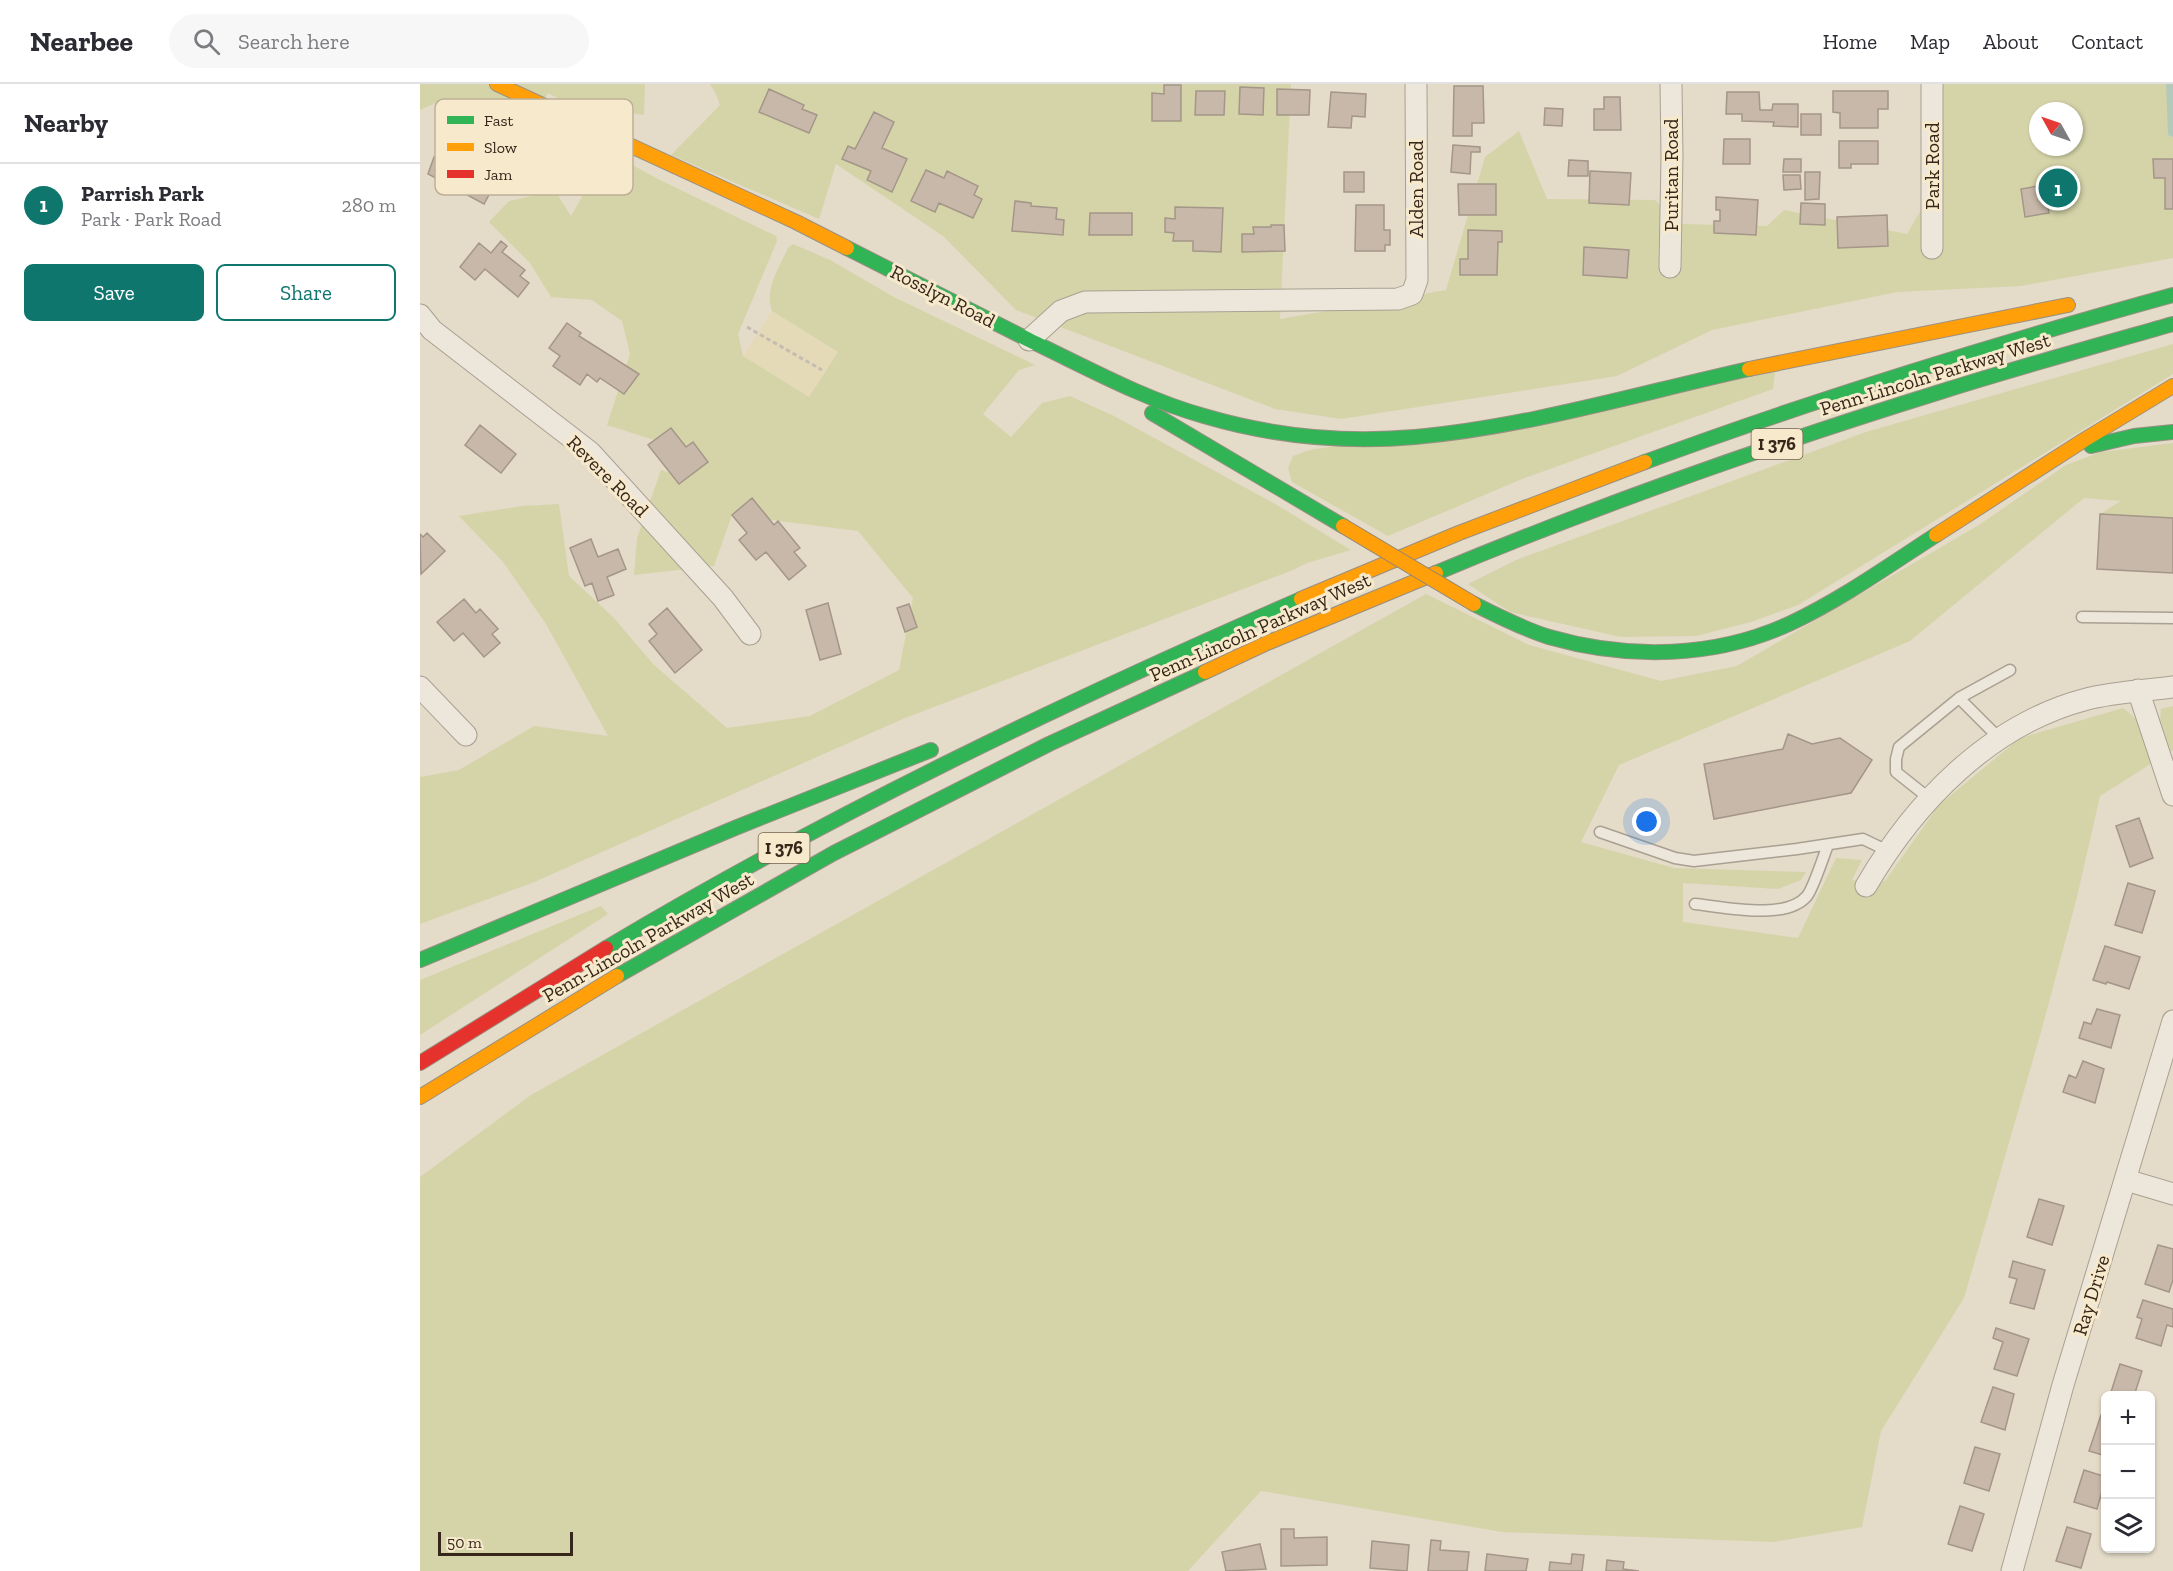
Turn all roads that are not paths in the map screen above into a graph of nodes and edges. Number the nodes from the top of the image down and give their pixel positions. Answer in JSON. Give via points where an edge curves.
{"nodes":[{"id":1,"x":497,"y":84,"type":"edge"},
{"id":2,"x":1416,"y":84,"type":"edge"},
{"id":3,"x":1671,"y":84,"type":"edge"},
{"id":4,"x":1932,"y":84,"type":"edge"},
{"id":5,"x":530,"y":99,"type":"edge"},
{"id":6,"x":633,"y":147,"type":"edge"},
{"id":7,"x":1932,"y":248,"type":"dead end"},
{"id":8,"x":1670,"y":267,"type":"dead end"},
{"id":9,"x":2173,"y":286,"type":"edge"},
{"id":10,"x":2173,"y":295,"type":"edge"},
{"id":11,"x":2117,"y":296,"type":"dead end"},
{"id":12,"x":2084,"y":302,"type":"dead end"},
{"id":13,"x":420,"y":315,"type":"edge"},
{"id":14,"x":2173,"y":324,"type":"edge"},
{"id":15,"x":1029,"y":340,"type":"junction"},
{"id":16,"x":2173,"y":386,"type":"edge"},
{"id":17,"x":2173,"y":432,"type":"edge"},
{"id":18,"x":1290,"y":433,"type":"junction"},
{"id":19,"x":1277,"y":443,"type":"dead end"},
{"id":20,"x":2063,"y":454,"type":"junction"},
{"id":21,"x":1269,"y":470,"type":"dead end"},
{"id":22,"x":1272,"y":484,"type":"junction"},
{"id":23,"x":2082,"y":617,"type":"dead end"},
{"id":24,"x":2173,"y":618,"type":"edge"},
{"id":25,"x":750,"y":634,"type":"dead end"},
{"id":26,"x":1162,"y":660,"type":"junction"},
{"id":27,"x":2010,"y":670,"type":"dead end"},
{"id":28,"x":420,"y":687,"type":"edge"},
{"id":29,"x":2173,"y":687,"type":"edge"},
{"id":30,"x":2138,"y":690,"type":"junction"},
{"id":31,"x":1959,"y":698,"type":"junction"},
{"id":32,"x":988,"y":728,"type":"dead end"},
{"id":33,"x":466,"y":735,"type":"dead end"},
{"id":34,"x":2000,"y":740,"type":"junction"},
{"id":35,"x":944,"y":745,"type":"dead end"},
{"id":36,"x":2173,"y":795,"type":"edge"},
{"id":37,"x":1930,"y":799,"type":"junction"},
{"id":38,"x":1600,"y":832,"type":"dead end"},
{"id":39,"x":1828,"y":845,"type":"junction"},
{"id":40,"x":1888,"y":851,"type":"junction"},
{"id":41,"x":1866,"y":886,"type":"dead end"},
{"id":42,"x":1695,"y":904,"type":"dead end"},
{"id":43,"x":420,"y":960,"type":"edge"},
{"id":44,"x":2173,"y":1021,"type":"edge"},
{"id":45,"x":477,"y":1060,"type":"junction"},
{"id":46,"x":420,"y":1063,"type":"edge"},
{"id":47,"x":420,"y":1097,"type":"edge"},
{"id":48,"x":420,"y":1104,"type":"edge"},
{"id":49,"x":2126,"y":1180,"type":"junction"},
{"id":50,"x":2173,"y":1194,"type":"edge"},
{"id":51,"x":2012,"y":1571,"type":"edge"}],
"edges":[{"from":1,"to":5,"type":"main road","name":"Rosslyn Road"},
{"from":2,"to":15,"type":"street","name":"Alden Road","via":[[1417,280],[1412,294],[1398,299],[1085,302],[1061,310]]},
{"from":3,"to":8,"type":"street","name":"Puritan Road"},
{"from":4,"to":7,"type":"street","name":"Park Road"},
{"from":6,"to":15,"type":"main road","name":"Rosslyn Road","via":[[807,227]]},
{"from":9,"to":11,"type":"main road"},
{"from":10,"to":26,"type":"main road","name":"Penn-Lincoln Parkway West","number":"I 376","via":[[1908,373],[1655,458],[1407,554]]},
{"from":12,"to":18,"type":"main road","via":[[1899,337],[1471,430],[1399,439]]},
{"from":13,"to":25,"type":"street","name":"Revere Road","via":[[432,330],[590,452],[723,598]]},
{"from":14,"to":45,"type":"main road","name":"Penn-Lincoln Parkway West","number":"I 376","via":[[2007,371],[1768,447],[1539,531],[1295,631],[1054,742],[818,863]]},
{"from":15,"to":18,"type":"main road","via":[[1188,412]]},
{"from":15,"to":22,"type":"main road"},
{"from":16,"to":20,"type":"main road"},
{"from":17,"to":20,"type":"main road","via":[[2134,436]]},
{"from":18,"to":19,"type":"main road"},
{"from":20,"to":22,"type":"main road","bridge":true,"via":[[1836,599],[1786,625],[1733,643],[1676,651],[1597,648],[1540,635],[1501,619]]},
{"from":21,"to":22,"type":"main road"},
{"from":23,"to":24,"type":"lane"},
{"from":26,"to":32,"type":"main road"},
{"from":26,"to":46,"type":"main road","name":"Penn-Lincoln Parkway West","number":"I 376","via":[[932,770],[804,837],[574,968]]},
{"from":27,"to":31,"type":"lane"},
{"from":28,"to":33,"type":"street"},
{"from":29,"to":30,"type":"street"},
{"from":30,"to":34,"type":"street","via":[[2086,699],[2020,724]]},
{"from":30,"to":36,"type":"street"},
{"from":31,"to":34,"type":"lane"},
{"from":31,"to":37,"type":"lane","via":[[1899,747],[1896,772]]},
{"from":34,"to":37,"type":"street","via":[[1952,775]]},
{"from":35,"to":43,"type":"main road"},
{"from":37,"to":40,"type":"street"},
{"from":38,"to":39,"type":"lane","via":[[1694,861]]},
{"from":39,"to":40,"type":"lane","via":[[1863,839]]},
{"from":39,"to":42,"type":"lane","via":[[1808,895],[1794,906],[1776,911]]},
{"from":40,"to":41,"type":"street"},
{"from":44,"to":49,"type":"street","name":"Ray Drive"},
{"from":45,"to":47,"type":"main road","name":"Penn-Lincoln Parkway West","number":"I 376"},
{"from":45,"to":48,"type":"main road"},
{"from":49,"to":50,"type":"street"},
{"from":49,"to":51,"type":"street","name":"Ray Drive","via":[[2063,1385]]}]}
